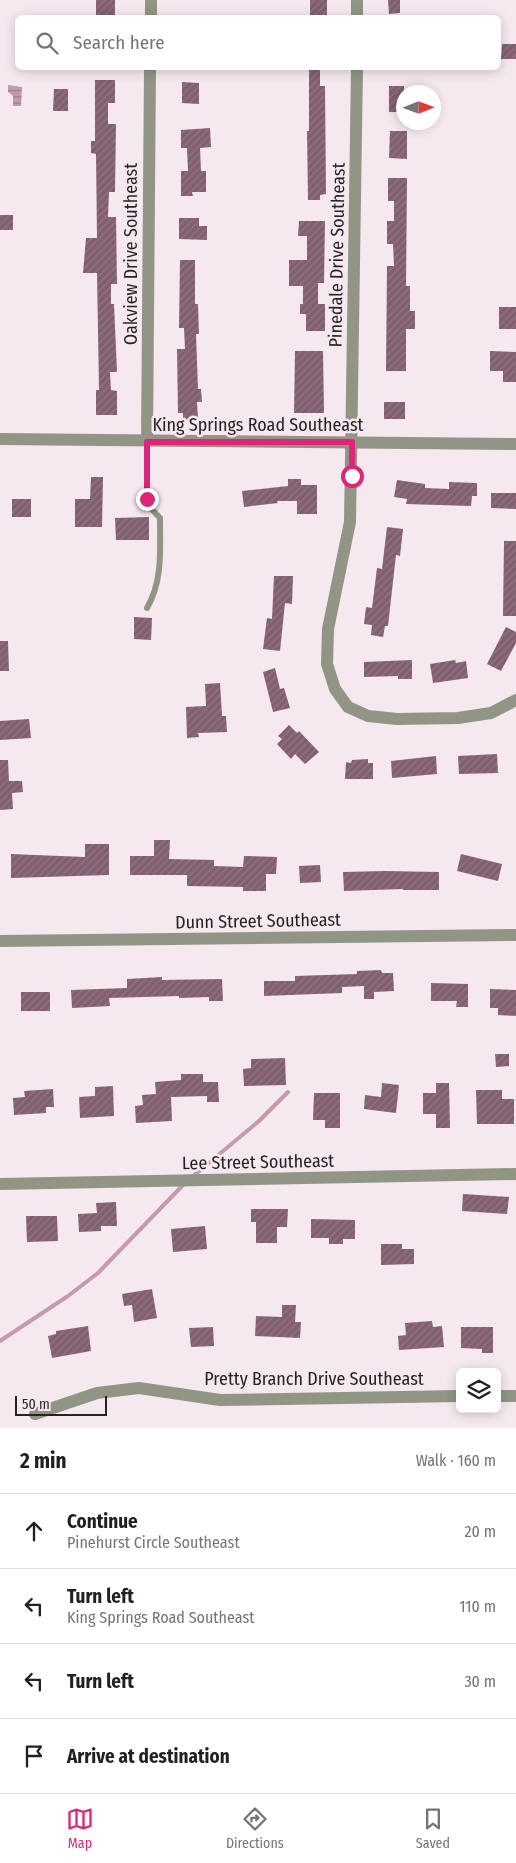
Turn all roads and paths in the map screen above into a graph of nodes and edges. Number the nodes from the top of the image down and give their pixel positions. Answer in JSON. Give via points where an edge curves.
{"nodes":[{"id":1,"x":151,"y":0,"type":"edge"},
{"id":2,"x":357,"y":0,"type":"edge"},
{"id":3,"x":151,"y":15,"type":"edge"},
{"id":4,"x":357,"y":15,"type":"edge"},
{"id":5,"x":150,"y":70,"type":"edge"},
{"id":6,"x":357,"y":70,"type":"edge"},
{"id":7,"x":0,"y":439,"type":"edge"},
{"id":8,"x":147,"y":442,"type":"junction"},
{"id":9,"x":352,"y":442,"type":"junction"},
{"id":10,"x":516,"y":444,"type":"edge"},
{"id":11,"x":147,"y":608,"type":"dead end"},
{"id":12,"x":516,"y":700,"type":"edge"},
{"id":13,"x":516,"y":935,"type":"edge"},
{"id":14,"x":0,"y":941,"type":"edge"},
{"id":15,"x":516,"y":1174,"type":"edge"},
{"id":16,"x":0,"y":1184,"type":"edge"},
{"id":17,"x":456,"y":1396,"type":"edge"},
{"id":18,"x":501,"y":1396,"type":"edge"},
{"id":19,"x":516,"y":1396,"type":"edge"},
{"id":20,"x":35,"y":1414,"type":"dead end"}],
"edges":[{"from":1,"to":3,"type":"street"},
{"from":2,"to":4,"type":"street"},
{"from":5,"to":8,"type":"street","name":"Oakview Drive Southeast"},
{"from":6,"to":9,"type":"street","name":"Pinedale Drive Southeast"},
{"from":7,"to":8,"type":"street","name":"King Springs Road Southeast"},
{"from":8,"to":9,"type":"street","name":"King Springs Road Southeast"},
{"from":8,"to":11,"type":"lane","via":[[147,504],[160,518],[159,578]]},
{"from":9,"to":10,"type":"street","name":"King Springs Road Southeast"},
{"from":9,"to":12,"type":"street","name":"Pinedale Drive Southeast","via":[[350,522],[328,629],[327,664],[335,689],[348,706],[368,716],[397,719],[475,716],[491,713]]},
{"from":13,"to":14,"type":"street","name":"Dunn Street Southeast"},
{"from":15,"to":16,"type":"street","name":"Lee Street Southeast"},
{"from":17,"to":20,"type":"street","name":"Pretty Branch Drive Southeast","via":[[220,1400],[139,1388],[98,1393]]},
{"from":18,"to":19,"type":"street"}]}
